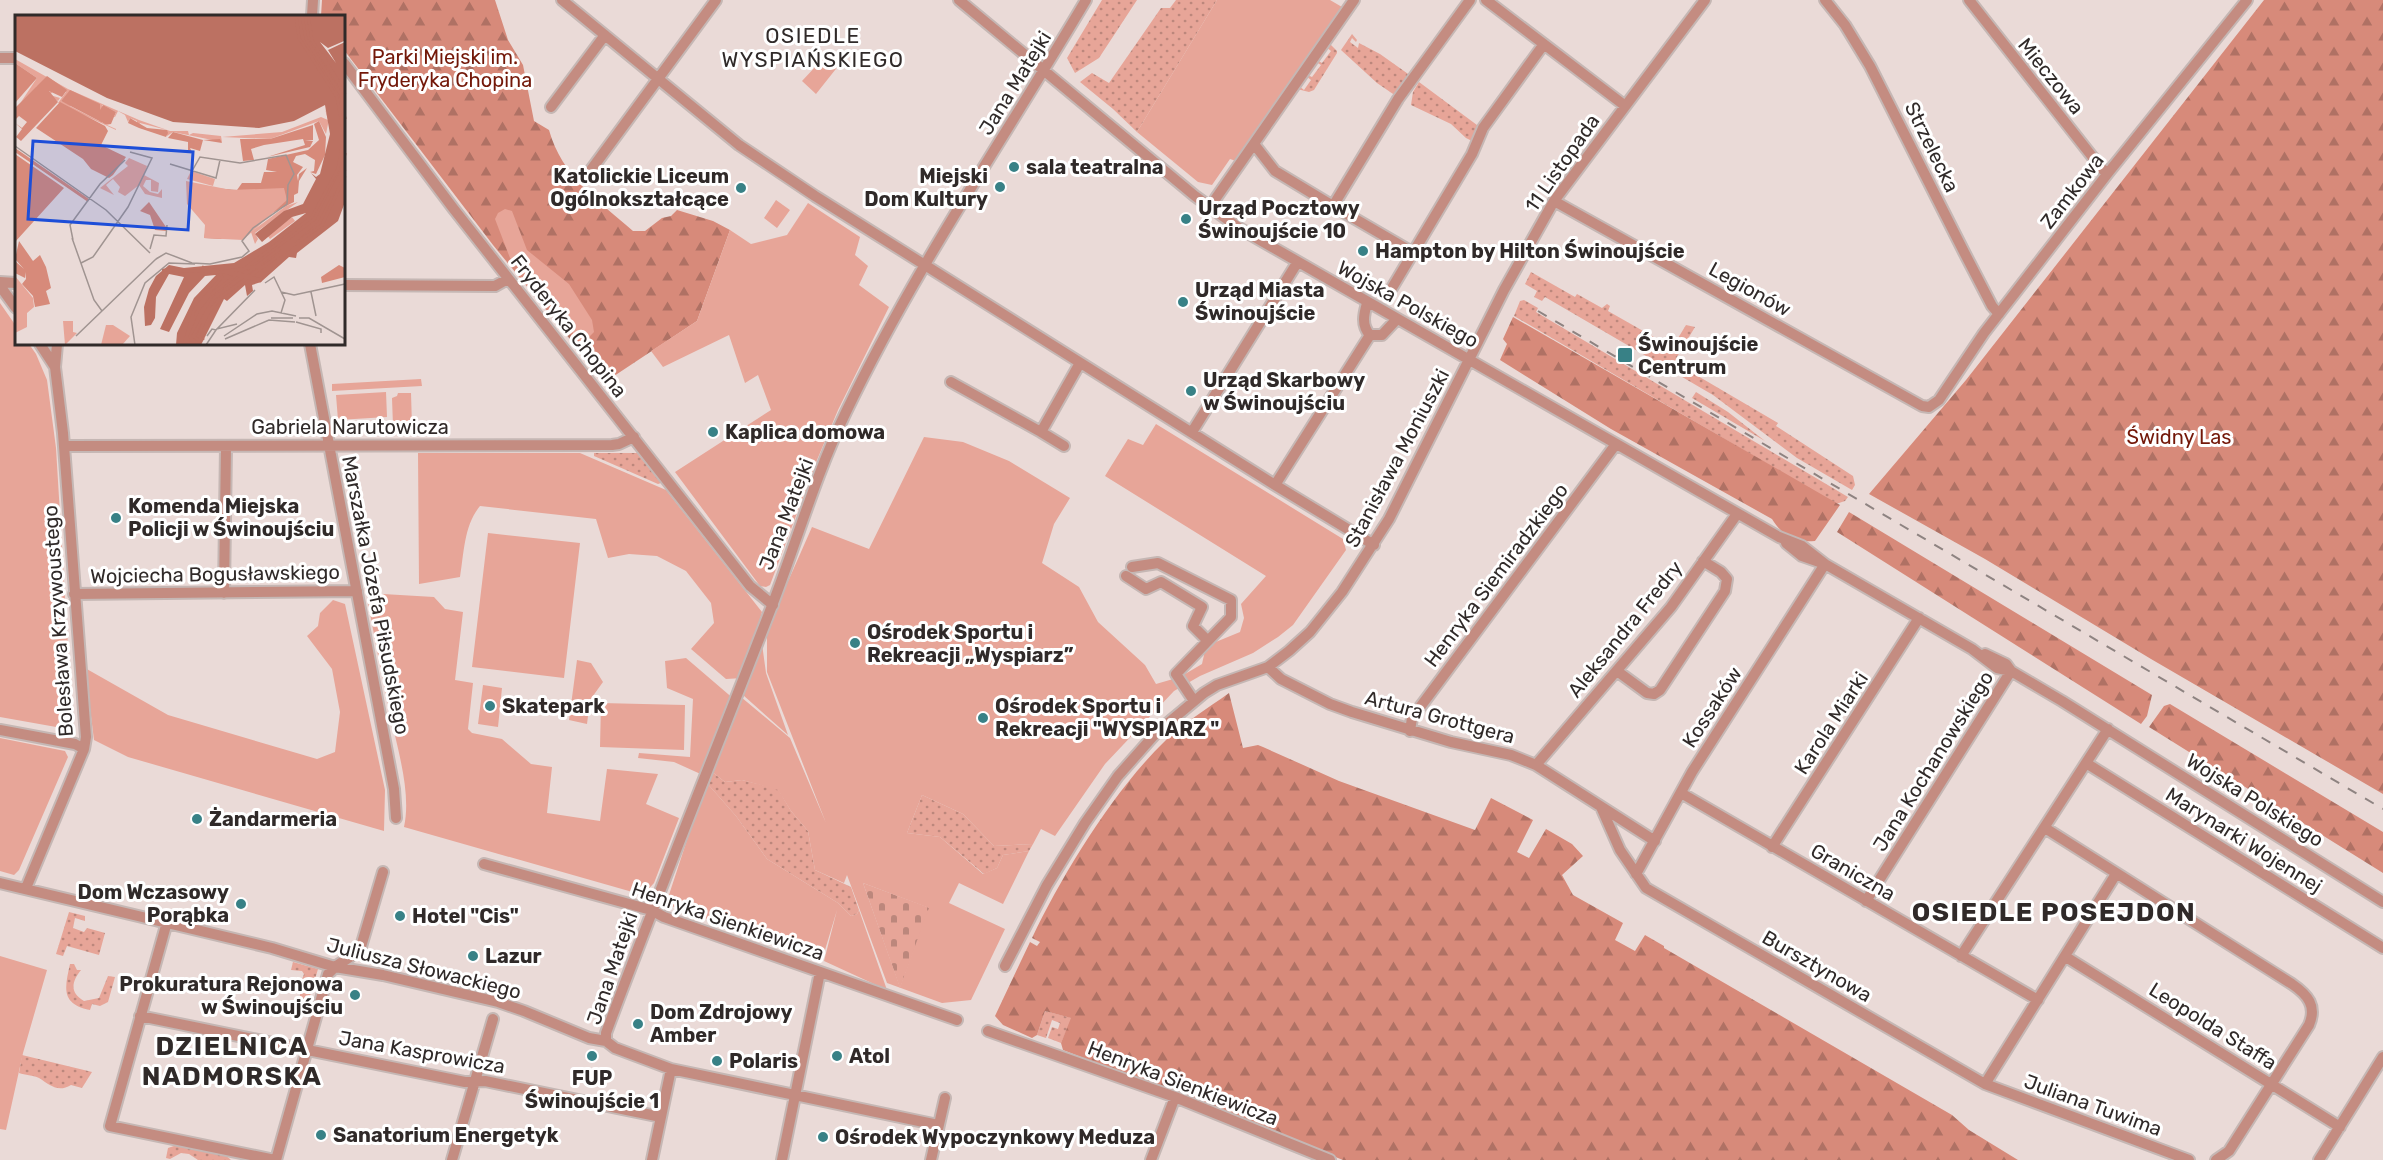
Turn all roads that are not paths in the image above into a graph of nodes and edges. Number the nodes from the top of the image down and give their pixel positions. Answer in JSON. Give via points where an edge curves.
{"nodes":[{"id":1,"x":313,"y":0,"type":"edge"},
{"id":2,"x":562,"y":0,"type":"edge"},
{"id":3,"x":716,"y":0,"type":"edge"},
{"id":4,"x":958,"y":0,"type":"edge"},
{"id":5,"x":1086,"y":0,"type":"edge"},
{"id":6,"x":1354,"y":0,"type":"edge"},
{"id":7,"x":1470,"y":0,"type":"edge"},
{"id":8,"x":1486,"y":0,"type":"edge"},
{"id":9,"x":1705,"y":0,"type":"edge"},
{"id":10,"x":1824,"y":0,"type":"edge"},
{"id":11,"x":1969,"y":0,"type":"edge"},
{"id":12,"x":2247,"y":0,"type":"edge"},
{"id":13,"x":312,"y":15,"type":"edge"},
{"id":14,"x":605,"y":35,"type":"junction"},
{"id":15,"x":1544,"y":44,"type":"junction"},
{"id":16,"x":345,"y":64,"type":"edge"},
{"id":17,"x":1043,"y":70,"type":"junction"},
{"id":18,"x":658,"y":80,"type":"junction"},
{"id":19,"x":1624,"y":105,"type":"junction"},
{"id":20,"x":551,"y":107,"type":"dead end"},
{"id":21,"x":1254,"y":144,"type":"junction"},
{"id":22,"x":2108,"y":173,"type":"junction"},
{"id":23,"x":588,"y":174,"type":"dead end"},
{"id":24,"x":1554,"y":201,"type":"junction"},
{"id":25,"x":1333,"y":206,"type":"junction"},
{"id":26,"x":1212,"y":209,"type":"junction"},
{"id":27,"x":1412,"y":252,"type":"junction"},
{"id":28,"x":1297,"y":262,"type":"junction"},
{"id":29,"x":925,"y":265,"type":"junction"},
{"id":30,"x":508,"y":279,"type":"junction"},
{"id":31,"x":15,"y":283,"type":"edge"},
{"id":32,"x":0,"y":284,"type":"edge"},
{"id":33,"x":345,"y":285,"type":"edge"},
{"id":34,"x":1392,"y":288,"type":"dead end"},
{"id":35,"x":1367,"y":303,"type":"junction"},
{"id":36,"x":15,"y":306,"type":"edge"},
{"id":37,"x":1999,"y":314,"type":"junction"},
{"id":38,"x":1397,"y":319,"type":"junction"},
{"id":39,"x":1370,"y":335,"type":"junction"},
{"id":40,"x":41,"y":345,"type":"edge"},
{"id":41,"x":57,"y":345,"type":"edge"},
{"id":42,"x":310,"y":345,"type":"edge"},
{"id":43,"x":1469,"y":359,"type":"junction"},
{"id":44,"x":1080,"y":363,"type":"junction"},
{"id":45,"x":55,"y":367,"type":"junction"},
{"id":46,"x":951,"y":382,"type":"dead end"},
{"id":47,"x":1929,"y":407,"type":"joint"},
{"id":48,"x":1041,"y":432,"type":"junction"},
{"id":49,"x":1192,"y":432,"type":"junction"},
{"id":50,"x":634,"y":437,"type":"junction"},
{"id":51,"x":1616,"y":444,"type":"junction"},
{"id":52,"x":329,"y":445,"type":"junction"},
{"id":53,"x":64,"y":446,"type":"junction"},
{"id":54,"x":226,"y":446,"type":"junction"},
{"id":55,"x":1064,"y":446,"type":"dead end"},
{"id":56,"x":1275,"y":485,"type":"junction"},
{"id":57,"x":1737,"y":514,"type":"junction"},
{"id":58,"x":1374,"y":545,"type":"junction"},
{"id":59,"x":1703,"y":561,"type":"junction"},
{"id":60,"x":1825,"y":564,"type":"junction"},
{"id":61,"x":357,"y":591,"type":"junction"},
{"id":62,"x":224,"y":593,"type":"junction"},
{"id":63,"x":75,"y":594,"type":"junction"},
{"id":64,"x":773,"y":605,"type":"junction"},
{"id":65,"x":1919,"y":618,"type":"junction"},
{"id":66,"x":1208,"y":641,"type":"junction"},
{"id":67,"x":1268,"y":666,"type":"junction"},
{"id":68,"x":1617,"y":671,"type":"junction"},
{"id":69,"x":2011,"y":671,"type":"junction"},
{"id":70,"x":1194,"y":701,"type":"junction"},
{"id":71,"x":2108,"y":729,"type":"junction"},
{"id":72,"x":0,"y":730,"type":"edge"},
{"id":73,"x":1410,"y":731,"type":"junction"},
{"id":74,"x":84,"y":749,"type":"junction"},
{"id":75,"x":2086,"y":763,"type":"junction"},
{"id":76,"x":1536,"y":765,"type":"junction"},
{"id":77,"x":1681,"y":793,"type":"junction"},
{"id":78,"x":1601,"y":807,"type":"junction"},
{"id":79,"x":396,"y":818,"type":"dead end"},
{"id":80,"x":2045,"y":828,"type":"junction"},
{"id":81,"x":1655,"y":841,"type":"junction"},
{"id":82,"x":1772,"y":847,"type":"junction"},
{"id":83,"x":484,"y":864,"type":"dead end"},
{"id":84,"x":383,"y":872,"type":"dead end"},
{"id":85,"x":1636,"y":874,"type":"junction"},
{"id":86,"x":2116,"y":874,"type":"junction"},
{"id":87,"x":0,"y":883,"type":"edge"},
{"id":88,"x":26,"y":888,"type":"junction"},
{"id":89,"x":1866,"y":901,"type":"junction"},
{"id":90,"x":2383,"y":902,"type":"edge"},
{"id":91,"x":651,"y":910,"type":"junction"},
{"id":92,"x":167,"y":922,"type":"junction"},
{"id":93,"x":2383,"y":948,"type":"edge"},
{"id":94,"x":1961,"y":956,"type":"junction"},
{"id":95,"x":2066,"y":957,"type":"junction"},
{"id":96,"x":1005,"y":966,"type":"dead end"},
{"id":97,"x":335,"y":967,"type":"junction"},
{"id":98,"x":820,"y":972,"type":"junction"},
{"id":99,"x":2038,"y":1000,"type":"junction"},
{"id":100,"x":140,"y":1016,"type":"junction"},
{"id":101,"x":493,"y":1019,"type":"dead end"},
{"id":102,"x":957,"y":1020,"type":"dead end"},
{"id":103,"x":988,"y":1031,"type":"dead end"},
{"id":104,"x":606,"y":1041,"type":"junction"},
{"id":105,"x":307,"y":1049,"type":"junction"},
{"id":106,"x":2383,"y":1057,"type":"edge"},
{"id":107,"x":672,"y":1069,"type":"junction"},
{"id":108,"x":476,"y":1082,"type":"junction"},
{"id":109,"x":2272,"y":1083,"type":"junction"},
{"id":110,"x":1985,"y":1084,"type":"junction"},
{"id":111,"x":794,"y":1096,"type":"junction"},
{"id":112,"x":1175,"y":1097,"type":"junction"},
{"id":113,"x":661,"y":1117,"type":"junction"},
{"id":114,"x":919,"y":1121,"type":"junction"},
{"id":115,"x":938,"y":1125,"type":"junction"},
{"id":116,"x":2340,"y":1127,"type":"junction"},
{"id":117,"x":275,"y":1160,"type":"edge"},
{"id":118,"x":452,"y":1160,"type":"edge"},
{"id":119,"x":652,"y":1160,"type":"edge"},
{"id":120,"x":782,"y":1160,"type":"edge"},
{"id":121,"x":931,"y":1160,"type":"edge"},
{"id":122,"x":1151,"y":1160,"type":"edge"},
{"id":123,"x":1330,"y":1160,"type":"edge"},
{"id":124,"x":2189,"y":1160,"type":"edge"},
{"id":125,"x":2216,"y":1160,"type":"edge"},
{"id":126,"x":2319,"y":1160,"type":"edge"}],
"edges":[{"from":1,"to":13,"type":"street"},
{"from":2,"to":14,"type":"street"},
{"from":3,"to":18,"type":"street"},
{"from":4,"to":17,"type":"street","name":"Wojska Polskiego"},
{"from":5,"to":17,"type":"street","name":"Jana Matejki"},
{"from":6,"to":21,"type":"street"},
{"from":7,"to":25,"type":"street","via":[[1398,99]]},
{"from":8,"to":15,"type":"street"},
{"from":9,"to":19,"type":"street","name":"11 Listopada"},
{"from":10,"to":37,"type":"street","name":"Strzelecka","via":[[1870,66]]},
{"from":11,"to":22,"type":"street","name":"Mieczowa"},
{"from":12,"to":22,"type":"street","name":"Zamkowa"},
{"from":14,"to":18,"type":"street"},
{"from":14,"to":20,"type":"street"},
{"from":15,"to":19,"type":"street"},
{"from":15,"to":27,"type":"street","name":"Wojska Polskiego","via":[[1483,128]]},
{"from":16,"to":30,"type":"street","name":"Fryderyka Chopina"},
{"from":17,"to":26,"type":"street","name":"Wojska Polskiego"},
{"from":17,"to":29,"type":"street","name":"Jana Matejki"},
{"from":18,"to":23,"type":"street"},
{"from":18,"to":29,"type":"street","via":[[739,145]]},
{"from":19,"to":24,"type":"street","name":"11 Listopada"},
{"from":21,"to":25,"type":"street","via":[[1275,171]]},
{"from":21,"to":26,"type":"street","via":[[1215,198]]},
{"from":22,"to":37,"type":"street","name":"Zamkowa"},
{"from":24,"to":43,"type":"street","name":"11 Listopada"},
{"from":24,"to":47,"type":"street","name":"Legionów"},
{"from":25,"to":27,"type":"street"},
{"from":26,"to":28,"type":"street","name":"Wojska Polskiego"},
{"from":27,"to":34,"type":"street","name":"Wojska Polskiego"},
{"from":28,"to":35,"type":"street","name":"Wojska Polskiego"},
{"from":28,"to":49,"type":"street"},
{"from":29,"to":44,"type":"street"},
{"from":29,"to":64,"type":"street","name":"Jana Matejki","via":[[846,412],[805,511]]},
{"from":30,"to":33,"type":"street","via":[[495,286]]},
{"from":30,"to":50,"type":"street","name":"Fryderyka Chopina"},
{"from":31,"to":32,"type":"street"},
{"from":32,"to":36,"type":"street"},
{"from":35,"to":38,"type":"street","name":"Wojska Polskiego"},
{"from":35,"to":39,"type":"street","via":[[1363,320]]},
{"from":37,"to":47,"type":"street","name":"Zamkowa","via":[[1939,400]]},
{"from":38,"to":39,"type":"street","via":[[1382,335]]},
{"from":38,"to":43,"type":"street","name":"Wojska Polskiego"},
{"from":39,"to":56,"type":"street"},
{"from":40,"to":45,"type":"street","name":"Bolesława Krzywoustego"},
{"from":41,"to":45,"type":"street"},
{"from":42,"to":52,"type":"street","name":"Marszałka Józefa Piłsudskiego"},
{"from":43,"to":51,"type":"street","name":"Wojska Polskiego"},
{"from":43,"to":58,"type":"street","name":"Stanisława Moniuszki"},
{"from":44,"to":48,"type":"street"},
{"from":44,"to":49,"type":"street"},
{"from":45,"to":53,"type":"street","name":"Bolesława Krzywoustego"},
{"from":46,"to":48,"type":"street"},
{"from":48,"to":55,"type":"street"},
{"from":49,"to":56,"type":"street"},
{"from":50,"to":52,"type":"street","name":"Gabriela Narutowicza","via":[[612,445]]},
{"from":50,"to":64,"type":"street","name":"Fryderyka Chopina","via":[[750,586]]},
{"from":51,"to":57,"type":"street","name":"Wojska Polskiego"},
{"from":51,"to":73,"type":"street","name":"Henryka Siemiradzkiego","via":[[1412,718]]},
{"from":52,"to":54,"type":"street","name":"Gabriela Narutowicza"},
{"from":52,"to":61,"type":"street","name":"Marszałka Józefa Piłsudskiego"},
{"from":53,"to":54,"type":"street","name":"Gabriela Narutowicza"},
{"from":53,"to":63,"type":"street","name":"Bolesława Krzywoustego"},
{"from":54,"to":62,"type":"street"},
{"from":56,"to":58,"type":"street"},
{"from":57,"to":59,"type":"street","name":"Aleksandra Fredry"},
{"from":57,"to":60,"type":"street","name":"Wojska Polskiego","via":[[1779,537],[1802,556]]},
{"from":58,"to":67,"type":"street","name":"Stanisława Moniuszki","via":[[1310,632]]},
{"from":59,"to":68,"type":"street","name":"Aleksandra Fredry","via":[[1671,607]]},
{"from":59,"to":68,"type":"street","via":[[1727,579],[1725,591],[1660,690],[1647,693]]},
{"from":60,"to":65,"type":"street","name":"Wojska Polskiego"},
{"from":60,"to":77,"type":"street","name":"Kossaków"},
{"from":61,"to":62,"type":"street","name":"Wojciecha Bogusławskiego"},
{"from":61,"to":79,"type":"street","name":"Marszałka Józefa Piłsudskiego"},
{"from":62,"to":63,"type":"street","name":"Wojciecha Bogusławskiego"},
{"from":63,"to":74,"type":"street","name":"Bolesława Krzywoustego"},
{"from":64,"to":91,"type":"street","name":"Jana Matejki"},
{"from":65,"to":69,"type":"street","name":"Wojska Polskiego","via":[[1995,667]]},
{"from":65,"to":82,"type":"street","name":"Karola Miarki"},
{"from":66,"to":66,"type":"street","via":[[1231,617],[1231,600],[1158,563],[1129,571],[1146,589],[1161,582],[1202,607],[1193,626]]},
{"from":66,"to":70,"type":"street","via":[[1176,674]]},
{"from":67,"to":70,"type":"street","name":"Stanisława Moniuszki","via":[[1217,685]]},
{"from":67,"to":73,"type":"street","name":"Artura Grottgera","via":[[1281,679],[1330,704]]},
{"from":68,"to":76,"type":"street","name":"Aleksandra Fredry"},
{"from":69,"to":71,"type":"street","name":"Wojska Polskiego"},
{"from":69,"to":89,"type":"street","name":"Jana Kochanowskiego"},
{"from":70,"to":96,"type":"street","name":"Stanisława Moniuszki","via":[[1156,733],[1098,804],[1047,885]]},
{"from":71,"to":75,"type":"street"},
{"from":71,"to":90,"type":"street","name":"Wojska Polskiego"},
{"from":72,"to":74,"type":"street"},
{"from":73,"to":76,"type":"street","name":"Artura Grottgera","via":[[1511,755]]},
{"from":74,"to":88,"type":"street","name":"Bolesława Krzywoustego"},
{"from":75,"to":80,"type":"street"},
{"from":75,"to":93,"type":"street","name":"Marynarki Wojennej"},
{"from":76,"to":78,"type":"street","name":"Artura Grottgera"},
{"from":77,"to":81,"type":"street","name":"Kossaków"},
{"from":77,"to":82,"type":"street","name":"Graniczna"},
{"from":78,"to":81,"type":"street","name":"Artura Grottgera"},
{"from":78,"to":85,"type":"street","via":[[1620,850]]},
{"from":80,"to":86,"type":"street"},
{"from":80,"to":94,"type":"street"},
{"from":81,"to":85,"type":"street","name":"Kossaków"},
{"from":82,"to":89,"type":"street","name":"Graniczna"},
{"from":83,"to":91,"type":"street","name":"Henryka Sienkiewicza"},
{"from":84,"to":97,"type":"street","via":[[364,943]]},
{"from":85,"to":110,"type":"street","name":"Bursztynowa","via":[[1646,888]]},
{"from":86,"to":95,"type":"street"},
{"from":86,"to":109,"type":"street","via":[[2303,991],[2310,1000],[2309,1025]]},
{"from":87,"to":88,"type":"street","name":"Juliusza Słowackiego"},
{"from":88,"to":92,"type":"street","name":"Juliusza Słowackiego"},
{"from":89,"to":94,"type":"street","name":"Graniczna"},
{"from":91,"to":98,"type":"street","name":"Henryka Sienkiewicza"},
{"from":91,"to":104,"type":"street","name":"Jana Matejki"},
{"from":92,"to":97,"type":"street","name":"Juliusza Słowackiego"},
{"from":92,"to":100,"type":"street"},
{"from":94,"to":99,"type":"street","name":"Graniczna"},
{"from":95,"to":99,"type":"street"},
{"from":95,"to":109,"type":"street","name":"Leopolda Staffa"},
{"from":97,"to":104,"type":"street","name":"Juliusza Słowackiego","via":[[498,1002],[580,1035]]},
{"from":97,"to":105,"type":"street","via":[[328,974]]},
{"from":98,"to":102,"type":"street","name":"Henryka Sienkiewicza"},
{"from":98,"to":111,"type":"street"},
{"from":99,"to":110,"type":"street"},
{"from":100,"to":105,"type":"street","name":"Jana Kasprowicza"},
{"from":100,"to":117,"type":"street","via":[[110,1126]]},
{"from":101,"to":108,"type":"street"},
{"from":103,"to":112,"type":"street","name":"Henryka Sienkiewicza"},
{"from":104,"to":107,"type":"street","name":"Juliusza Słowackiego"},
{"from":105,"to":108,"type":"street","name":"Jana Kasprowicza"},
{"from":105,"to":117,"type":"street"},
{"from":106,"to":116,"type":"street"},
{"from":107,"to":111,"type":"street","name":"Juliusza Słowackiego"},
{"from":107,"to":113,"type":"street"},
{"from":108,"to":113,"type":"street","name":"Jana Kasprowicza"},
{"from":108,"to":118,"type":"street"},
{"from":109,"to":116,"type":"street","name":"Leopolda Staffa"},
{"from":109,"to":125,"type":"street","via":[[2229,1150]]},
{"from":110,"to":124,"type":"street","name":"Juliana Tuwima"},
{"from":111,"to":114,"type":"street","name":"Juliusza Słowackiego"},
{"from":111,"to":120,"type":"street"},
{"from":112,"to":122,"type":"street"},
{"from":112,"to":123,"type":"street","name":"Henryka Sienkiewicza"},
{"from":113,"to":119,"type":"street"},
{"from":114,"to":115,"type":"street","name":"Juliusza Słowackiego"},
{"from":114,"to":115,"type":"street","via":[[930,1116],[945,1098]]},
{"from":115,"to":121,"type":"street"},
{"from":116,"to":126,"type":"street"}]}
